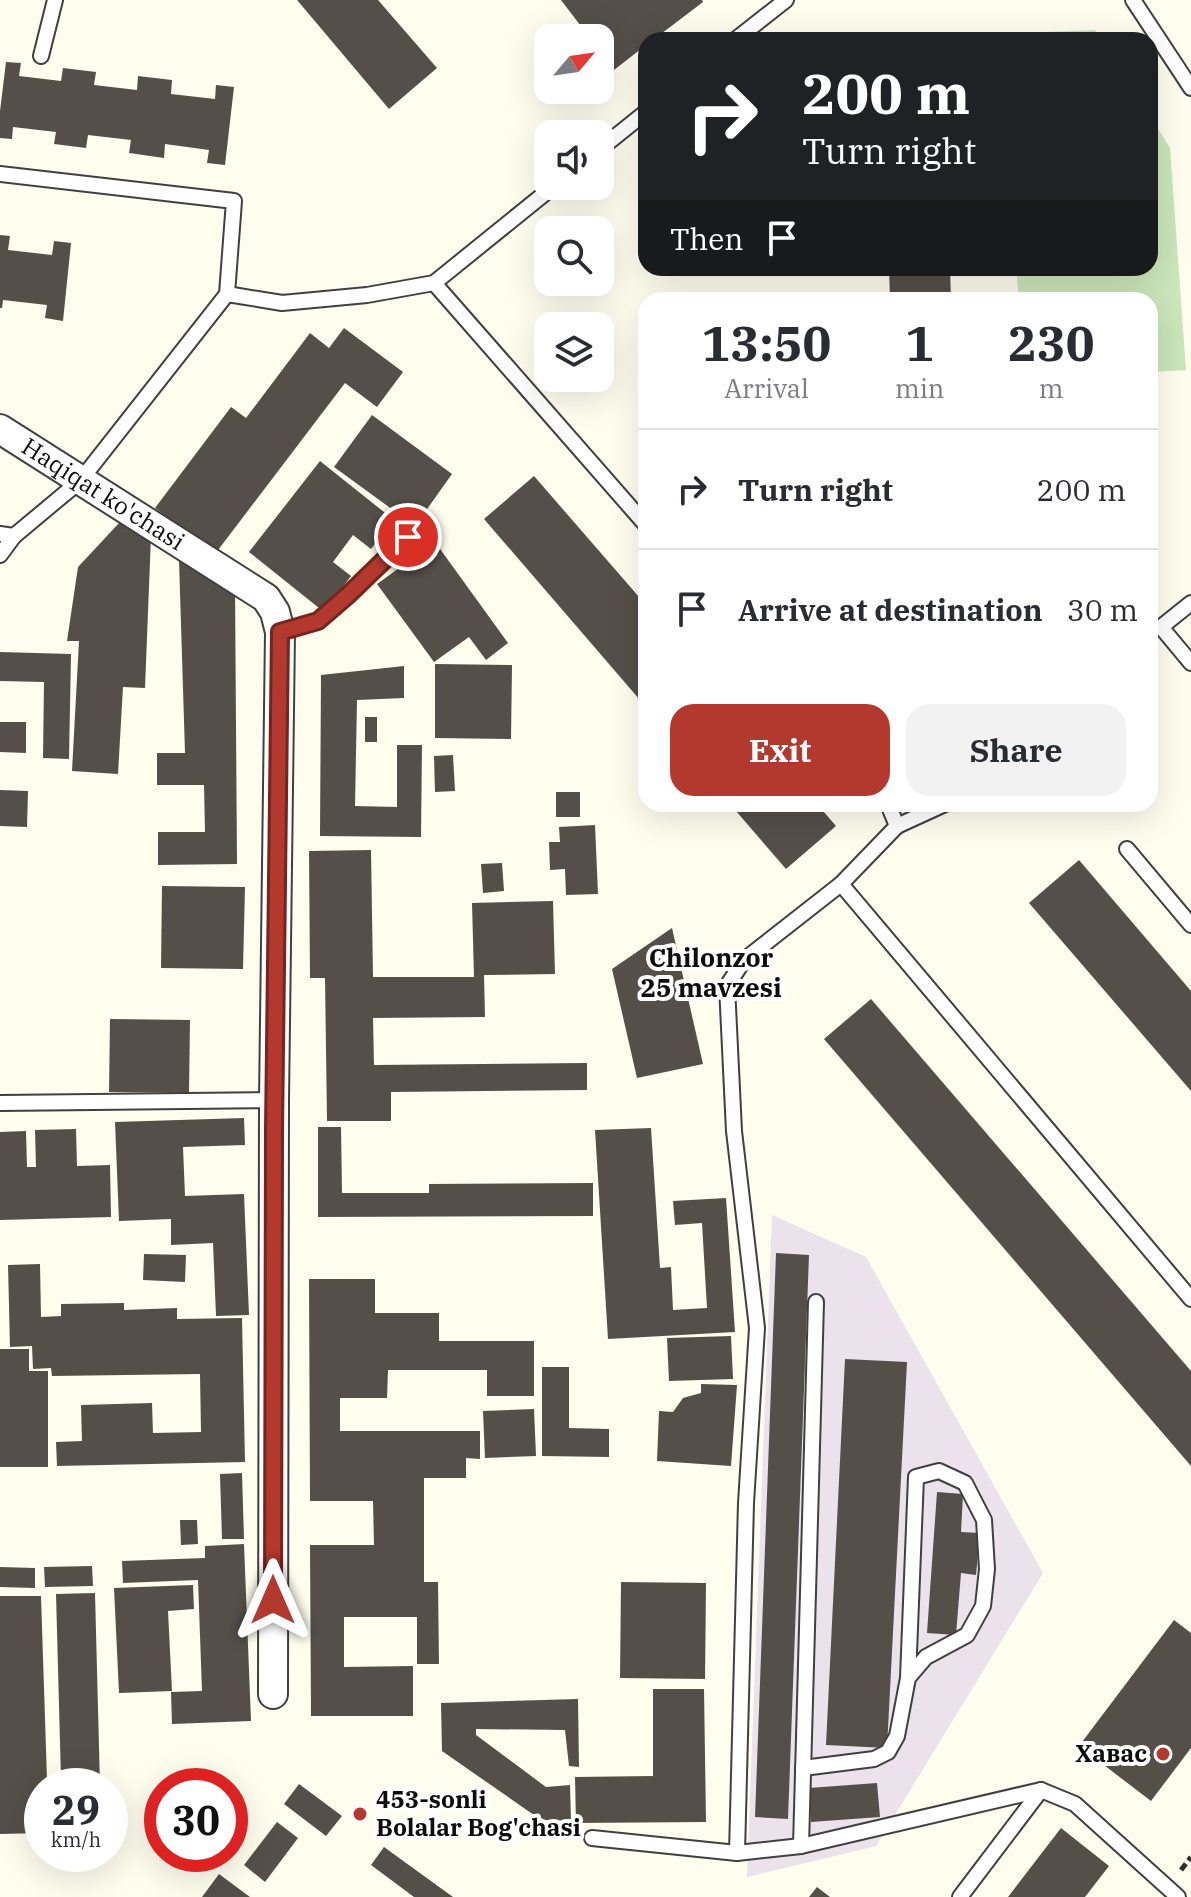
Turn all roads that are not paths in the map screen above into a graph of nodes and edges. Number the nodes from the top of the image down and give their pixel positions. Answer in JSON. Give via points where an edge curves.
{"nodes":[{"id":1,"x":55,"y":0,"type":"edge"},
{"id":2,"x":786,"y":0,"type":"edge"},
{"id":3,"x":1133,"y":0,"type":"edge"},
{"id":4,"x":745,"y":32,"type":"edge"},
{"id":5,"x":1154,"y":32,"type":"edge"},
{"id":6,"x":1158,"y":38,"type":"edge"},
{"id":7,"x":41,"y":56,"type":"dead end"},
{"id":8,"x":1191,"y":88,"type":"edge"},
{"id":9,"x":638,"y":118,"type":"edge"},
{"id":10,"x":614,"y":138,"type":"edge"},
{"id":11,"x":0,"y":174,"type":"edge"},
{"id":12,"x":537,"y":200,"type":"edge"},
{"id":13,"x":434,"y":283,"type":"junction"},
{"id":14,"x":227,"y":294,"type":"junction"},
{"id":15,"x":0,"y":429,"type":"edge"},
{"id":16,"x":80,"y":481,"type":"junction"},
{"id":17,"x":638,"y":516,"type":"edge"},
{"id":18,"x":7,"y":535,"type":"edge"},
{"id":19,"x":408,"y":537,"type":"dead end"},
{"id":20,"x":0,"y":555,"type":"edge"},
{"id":21,"x":1191,"y":603,"type":"edge"},
{"id":22,"x":280,"y":632,"type":"junction"},
{"id":23,"x":1191,"y":663,"type":"edge"},
{"id":24,"x":891,"y":812,"type":"edge"},
{"id":25,"x":928,"y":812,"type":"edge"},
{"id":26,"x":897,"y":826,"type":"junction"},
{"id":27,"x":1127,"y":849,"type":"dead end"},
{"id":28,"x":841,"y":884,"type":"junction"},
{"id":29,"x":1191,"y":925,"type":"edge"},
{"id":30,"x":274,"y":1100,"type":"junction"},
{"id":31,"x":0,"y":1103,"type":"edge"},
{"id":32,"x":1191,"y":1299,"type":"edge"},
{"id":33,"x":816,"y":1302,"type":"dead end"},
{"id":34,"x":908,"y":1678,"type":"junction"},
{"id":35,"x":273,"y":1694,"type":"dead end"},
{"id":36,"x":803,"y":1768,"type":"junction"},
{"id":37,"x":1041,"y":1790,"type":"junction"},
{"id":38,"x":592,"y":1838,"type":"dead end"},
{"id":39,"x":801,"y":1846,"type":"junction"},
{"id":40,"x":737,"y":1853,"type":"junction"},
{"id":41,"x":960,"y":1897,"type":"edge"},
{"id":42,"x":1178,"y":1897,"type":"edge"}],
"edges":[{"from":1,"to":7,"type":"lane"},
{"from":2,"to":4,"type":"lane"},
{"from":3,"to":5,"type":"lane"},
{"from":6,"to":8,"type":"lane"},
{"from":9,"to":10,"type":"lane"},
{"from":11,"to":14,"type":"lane","via":[[234,201]]},
{"from":12,"to":13,"type":"lane"},
{"from":13,"to":14,"type":"lane","via":[[282,303]]},
{"from":13,"to":17,"type":"lane"},
{"from":14,"to":16,"type":"lane"},
{"from":15,"to":16,"type":"street","name":"Haqiqat ko'chasi"},
{"from":16,"to":18,"type":"lane"},
{"from":16,"to":22,"type":"street","name":"Haqiqat ko'chasi","via":[[266,598]]},
{"from":18,"to":20,"type":"lane"},
{"from":19,"to":22,"type":"lane","via":[[318,621]]},
{"from":21,"to":23,"type":"lane","via":[[1161,627]]},
{"from":22,"to":30,"type":"street"},
{"from":24,"to":26,"type":"lane"},
{"from":25,"to":26,"type":"lane"},
{"from":26,"to":28,"type":"lane"},
{"from":27,"to":29,"type":"lane"},
{"from":28,"to":32,"type":"lane"},
{"from":28,"to":40,"type":"lane","via":[[744,960],[727,986],[734,1131],[757,1328],[746,1503]]},
{"from":30,"to":31,"type":"lane"},
{"from":30,"to":35,"type":"street"},
{"from":33,"to":36,"type":"lane"},
{"from":34,"to":34,"type":"lane","via":[[926,1657],[967,1635],[983,1606],[984,1520],[965,1483],[939,1471],[916,1477]]},
{"from":34,"to":36,"type":"lane","via":[[897,1736],[888,1752],[874,1759]]},
{"from":36,"to":39,"type":"lane"},
{"from":37,"to":39,"type":"lane"},
{"from":37,"to":41,"type":"lane"},
{"from":37,"to":42,"type":"lane","via":[[1075,1804]]},
{"from":38,"to":40,"type":"lane"},
{"from":39,"to":40,"type":"lane"}]}
